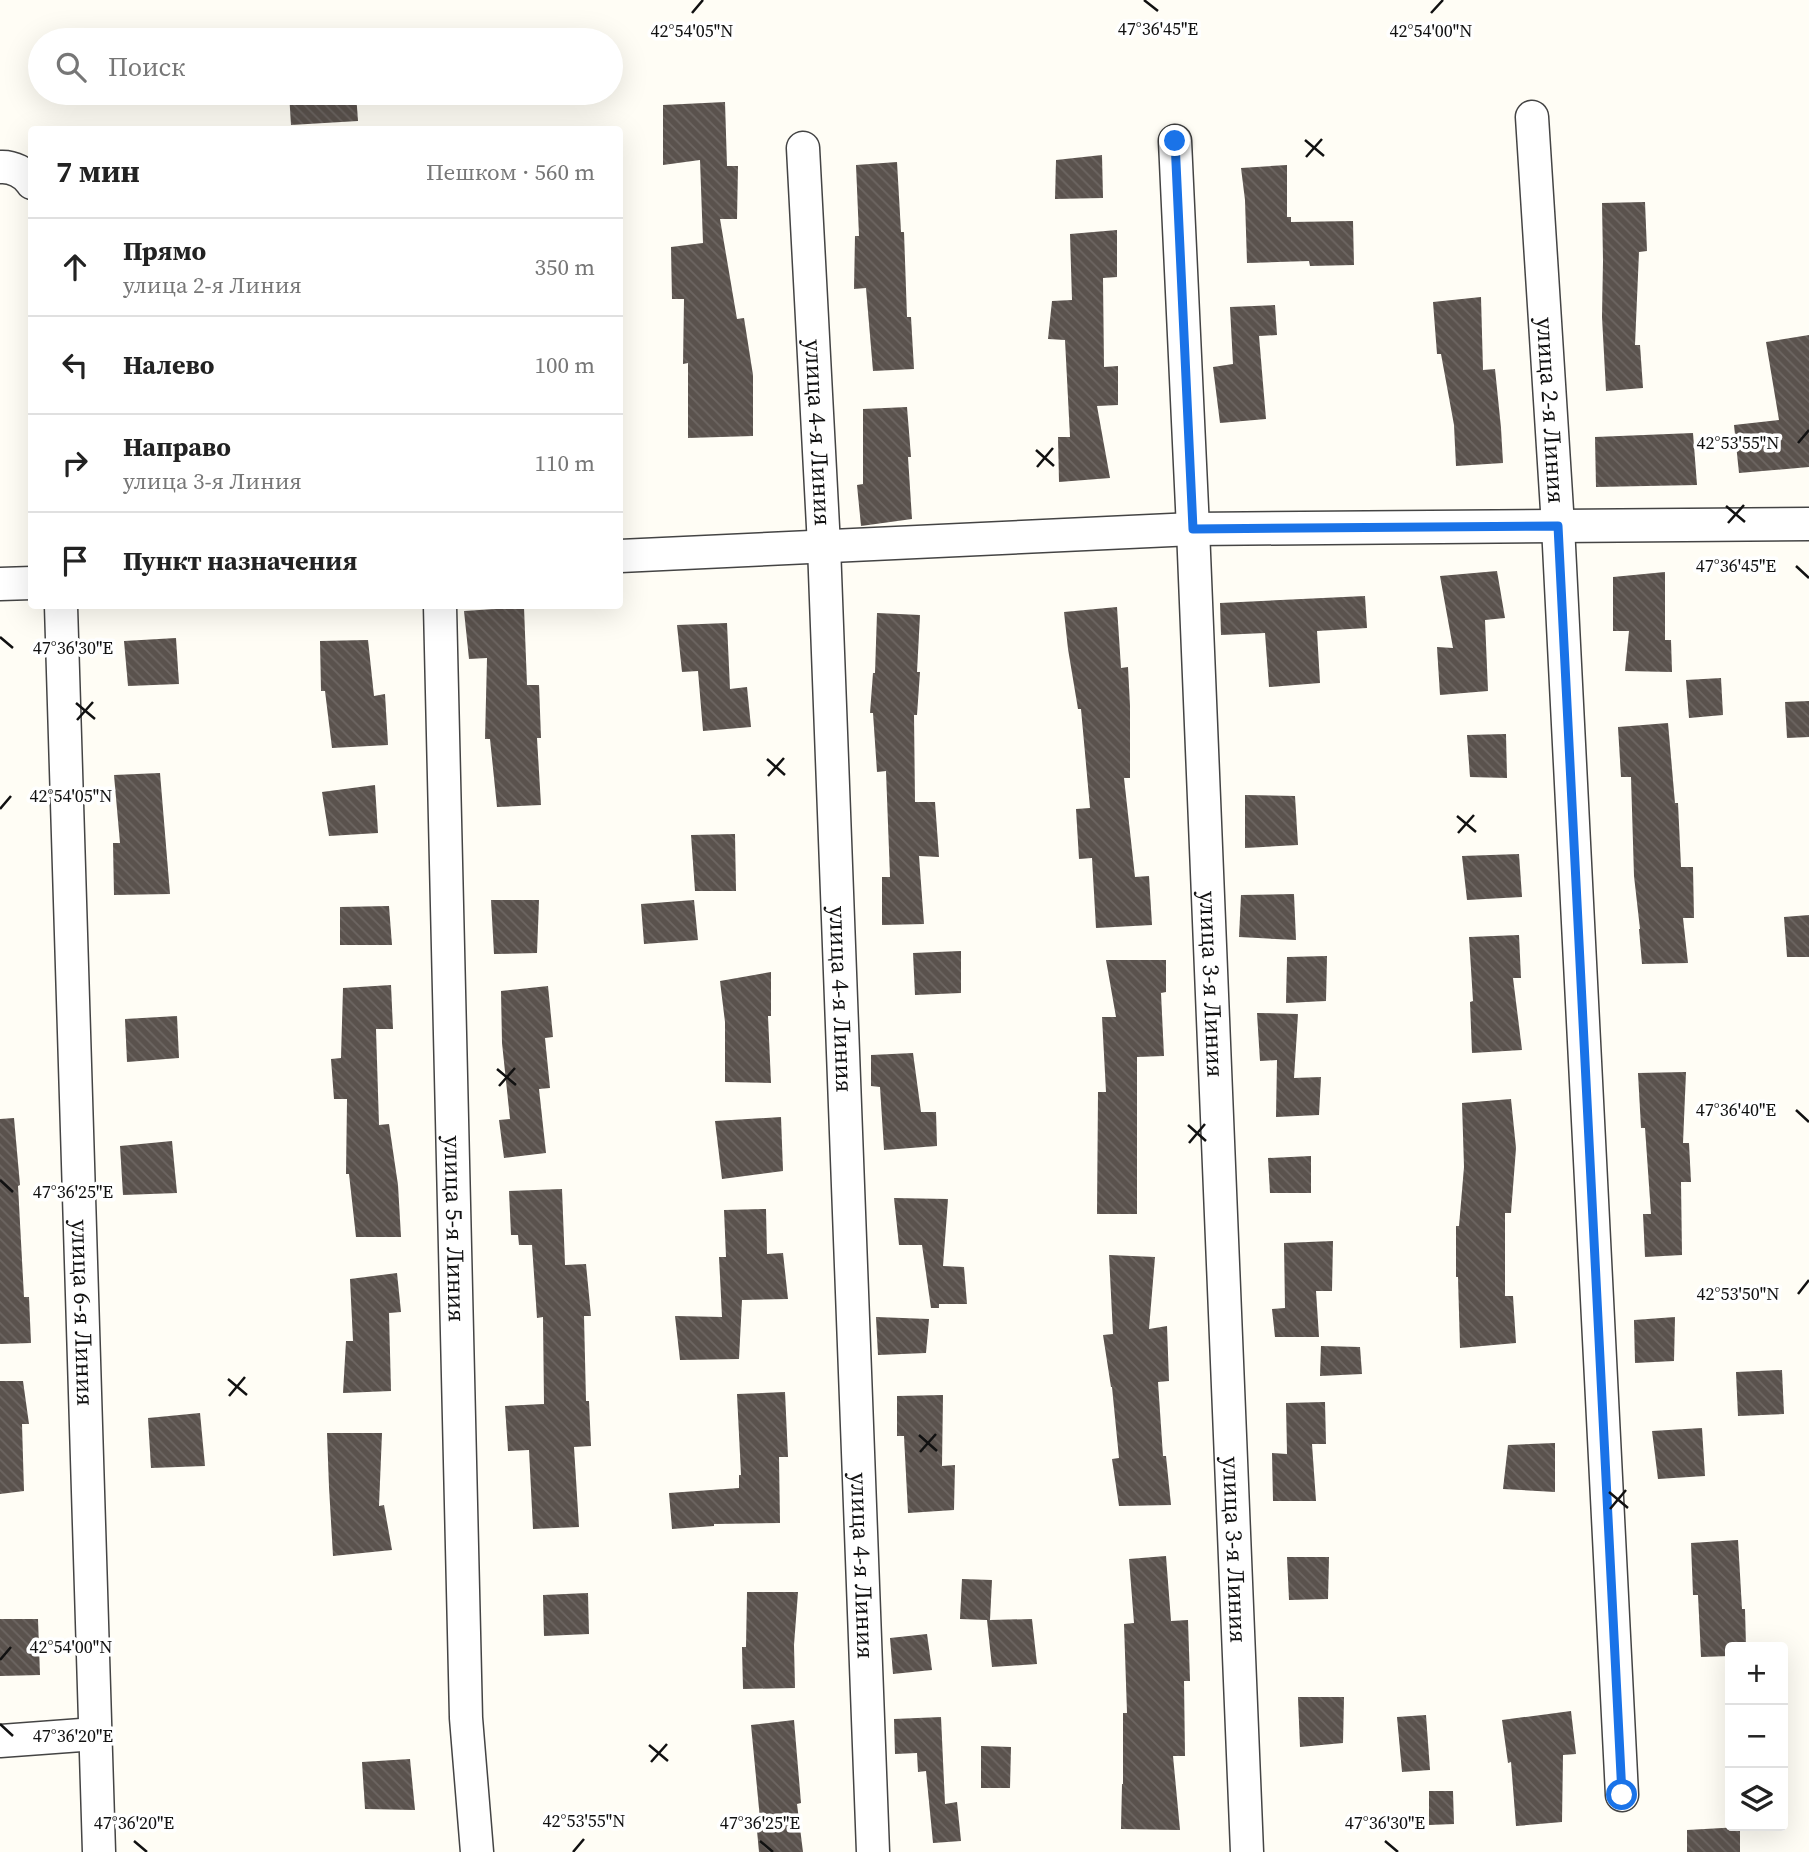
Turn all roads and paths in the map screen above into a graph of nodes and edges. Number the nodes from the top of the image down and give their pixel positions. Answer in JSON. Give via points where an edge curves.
{"nodes":[{"id":1,"x":1532,"y":117,"type":"dead end"},
{"id":2,"x":1175,"y":141,"type":"dead end"},
{"id":3,"x":803,"y":148,"type":"dead end"},
{"id":4,"x":0,"y":167,"type":"edge"},
{"id":5,"x":28,"y":177,"type":"edge"},
{"id":6,"x":1809,"y":524,"type":"edge"},
{"id":7,"x":1558,"y":526,"type":"junction"},
{"id":8,"x":1193,"y":529,"type":"junction"},
{"id":9,"x":824,"y":546,"type":"junction"},
{"id":10,"x":623,"y":556,"type":"edge"},
{"id":11,"x":28,"y":583,"type":"edge"},
{"id":12,"x":0,"y":584,"type":"edge"},
{"id":13,"x":61,"y":609,"type":"edge"},
{"id":14,"x":440,"y":609,"type":"edge"},
{"id":15,"x":96,"y":1734,"type":"junction"},
{"id":16,"x":0,"y":1741,"type":"edge"},
{"id":17,"x":1622,"y":1795,"type":"dead end"},
{"id":18,"x":1246,"y":1839,"type":"edge"},
{"id":19,"x":99,"y":1852,"type":"edge"},
{"id":20,"x":477,"y":1852,"type":"edge"},
{"id":21,"x":873,"y":1852,"type":"edge"}],
"edges":[{"from":1,"to":7,"type":"street","name":"улица 2-я Линия"},
{"from":2,"to":8,"type":"street","name":"улица 3-я Линия"},
{"from":3,"to":9,"type":"street","name":"улица 4-я Линия"},
{"from":4,"to":5,"type":"street","via":[[9,166]]},
{"from":6,"to":7,"type":"street"},
{"from":7,"to":8,"type":"street"},
{"from":7,"to":17,"type":"street","name":"улица 2-я Линия"},
{"from":8,"to":9,"type":"street"},
{"from":8,"to":18,"type":"street","name":"улица 3-я Линия"},
{"from":9,"to":10,"type":"street"},
{"from":9,"to":21,"type":"street","name":"улица 4-я Линия"},
{"from":11,"to":12,"type":"street"},
{"from":13,"to":15,"type":"street","name":"улица 6-я Линия"},
{"from":14,"to":20,"type":"street","name":"улица 5-я Линия","via":[[466,1718]]},
{"from":15,"to":16,"type":"street"},
{"from":15,"to":19,"type":"street","name":"улица 6-я Линия"}]}
